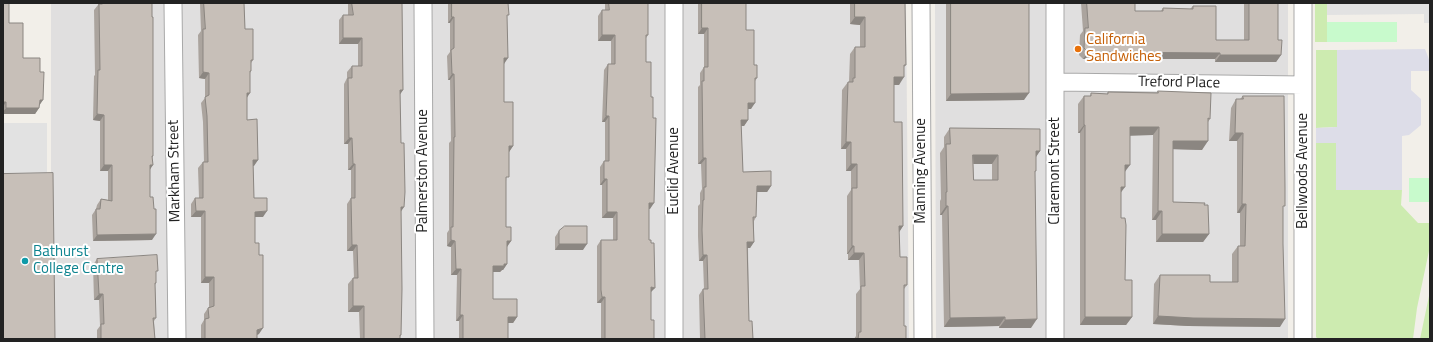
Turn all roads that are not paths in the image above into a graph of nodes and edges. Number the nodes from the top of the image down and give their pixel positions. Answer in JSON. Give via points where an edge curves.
{"nodes":[{"id":1,"x":173,"y":3,"type":"edge"},
{"id":2,"x":423,"y":3,"type":"edge"},
{"id":3,"x":674,"y":3,"type":"edge"},
{"id":4,"x":921,"y":3,"type":"edge"},
{"id":5,"x":1054,"y":3,"type":"edge"},
{"id":6,"x":1303,"y":3,"type":"edge"},
{"id":7,"x":1055,"y":82,"type":"junction"},
{"id":8,"x":1303,"y":85,"type":"junction"},
{"id":9,"x":176,"y":339,"type":"edge"},
{"id":10,"x":425,"y":339,"type":"edge"},
{"id":11,"x":674,"y":339,"type":"edge"},
{"id":12,"x":922,"y":339,"type":"edge"},
{"id":13,"x":1055,"y":339,"type":"edge"},
{"id":14,"x":1303,"y":339,"type":"edge"}],
"edges":[{"from":1,"to":9,"type":"street","name":"Markham Street"},
{"from":2,"to":10,"type":"street","name":"Palmerston Avenue"},
{"from":3,"to":11,"type":"street","name":"Euclid Avenue"},
{"from":4,"to":12,"type":"street","name":"Manning Avenue"},
{"from":5,"to":7,"type":"street","name":"Claremont Street"},
{"from":6,"to":8,"type":"street","name":"Bellwoods Avenue"},
{"from":7,"to":8,"type":"street","name":"Treford Place"},
{"from":7,"to":13,"type":"street","name":"Claremont Street"},
{"from":8,"to":14,"type":"street","name":"Bellwoods Avenue"}]}
